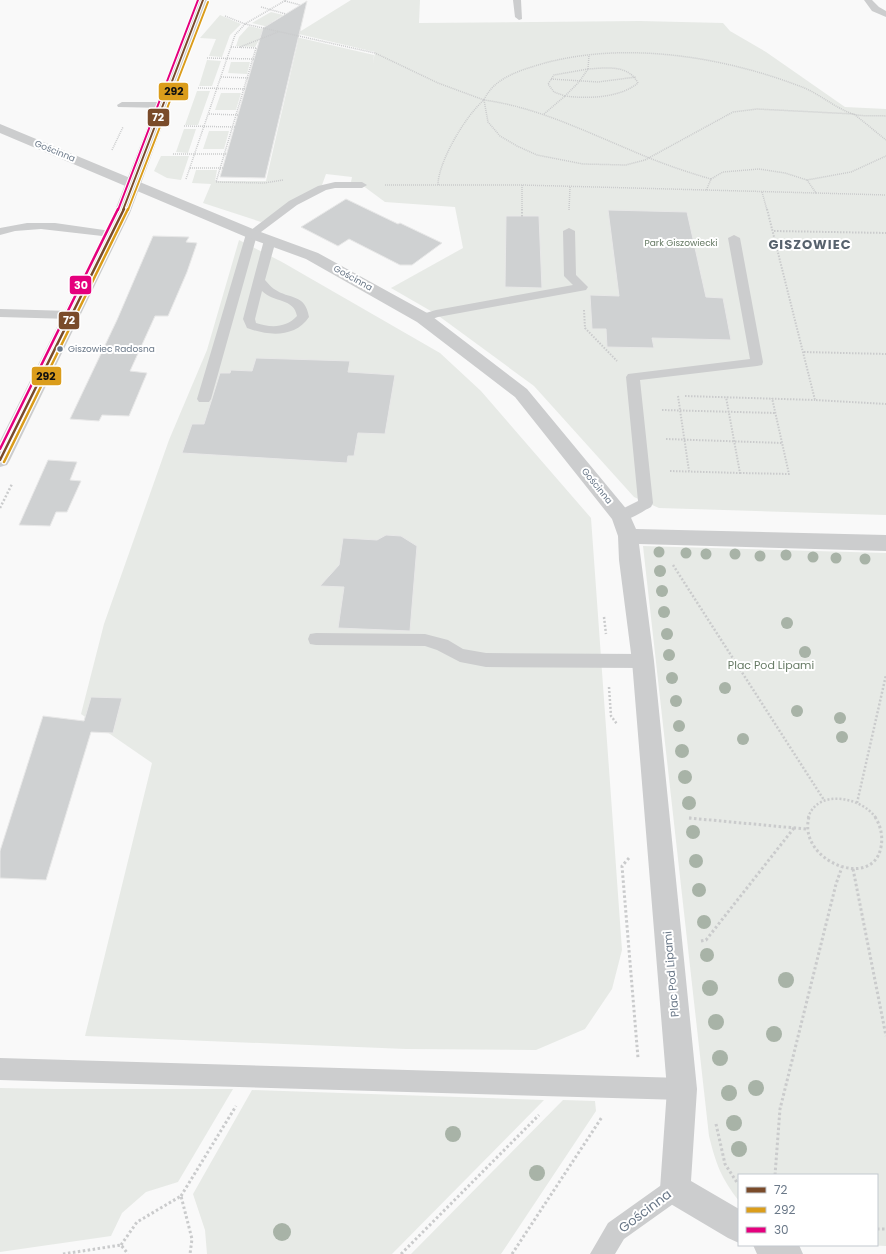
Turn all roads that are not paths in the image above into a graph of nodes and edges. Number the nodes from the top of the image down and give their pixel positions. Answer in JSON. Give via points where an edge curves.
{"nodes":[{"id":1,"x":203,"y":0,"type":"edge"},
{"id":2,"x":517,"y":0,"type":"edge"},
{"id":3,"x":868,"y":0,"type":"edge"},
{"id":4,"x":886,"y":14,"type":"edge"},
{"id":5,"x":519,"y":17,"type":"dead end"},
{"id":6,"x":122,"y":105,"type":"dead end"},
{"id":7,"x":164,"y":105,"type":"junction"},
{"id":8,"x":0,"y":128,"type":"edge"},
{"id":9,"x":134,"y":184,"type":"junction"},
{"id":10,"x":362,"y":185,"type":"road end"},
{"id":11,"x":569,"y":231,"type":"dead end"},
{"id":12,"x":0,"y":232,"type":"edge"},
{"id":13,"x":111,"y":234,"type":"junction"},
{"id":14,"x":252,"y":234,"type":"junction"},
{"id":15,"x":734,"y":238,"type":"dead end"},
{"id":16,"x":270,"y":240,"type":"junction"},
{"id":17,"x":259,"y":280,"type":"junction"},
{"id":18,"x":0,"y":313,"type":"edge"},
{"id":19,"x":71,"y":315,"type":"junction"},
{"id":20,"x":423,"y":318,"type":"junction"},
{"id":21,"x":204,"y":399,"type":"dead end"},
{"id":22,"x":0,"y":460,"type":"edge"},
{"id":23,"x":625,"y":526,"type":"junction"},
{"id":24,"x":886,"y":543,"type":"edge"},
{"id":25,"x":316,"y":639,"type":"dead end"},
{"id":26,"x":643,"y":661,"type":"junction"},
{"id":27,"x":0,"y":1069,"type":"edge"},
{"id":28,"x":682,"y":1089,"type":"junction"},
{"id":29,"x":675,"y":1189,"type":"junction"},
{"id":30,"x":738,"y":1226,"type":"edge"},
{"id":31,"x":771,"y":1246,"type":"edge"},
{"id":32,"x":602,"y":1254,"type":"edge"},
{"id":33,"x":787,"y":1254,"type":"edge"}],
"edges":[{"from":1,"to":7,"type":"street"},
{"from":2,"to":5,"type":"lane"},
{"from":3,"to":4,"type":"lane","via":[[880,12]]},
{"from":6,"to":7,"type":"lane"},
{"from":7,"to":9,"type":"street"},
{"from":8,"to":9,"type":"street","name":"Gościnna"},
{"from":9,"to":13,"type":"street"},
{"from":9,"to":14,"type":"street","name":"Gościnna"},
{"from":10,"to":14,"type":"lane","via":[[335,185],[322,188],[292,203]]},
{"from":11,"to":20,"type":"lane","via":[[570,276],[582,287]]},
{"from":12,"to":13,"type":"lane","via":[[12,227],[37,226]]},
{"from":13,"to":19,"type":"street"},
{"from":14,"to":16,"type":"street","name":"Gościnna"},
{"from":14,"to":21,"type":"lane"},
{"from":15,"to":23,"type":"lane","via":[[757,362],[633,377],[646,503]]},
{"from":16,"to":17,"type":"lane"},
{"from":16,"to":20,"type":"street","name":"Gościnna","via":[[312,256]]},
{"from":17,"to":17,"type":"lane","via":[[249,319],[251,325],[275,329],[291,328],[296,325],[303,317],[302,309],[297,302],[270,292]]},
{"from":18,"to":19,"type":"lane"},
{"from":19,"to":22,"type":"street"},
{"from":20,"to":23,"type":"street","name":"Gościnna","via":[[521,393]]},
{"from":23,"to":24,"type":"street"},
{"from":23,"to":26,"type":"street","name":"Plac Pod Lipami"},
{"from":25,"to":26,"type":"lane","via":[[425,640],[442,645],[460,655],[486,660]]},
{"from":26,"to":28,"type":"street","name":"Plac Pod Lipami"},
{"from":27,"to":28,"type":"lane"},
{"from":28,"to":29,"type":"street","name":"Plac Pod Lipami"},
{"from":29,"to":30,"type":"street"},
{"from":29,"to":32,"type":"lane","name":"Gościnna","via":[[616,1231]]},
{"from":31,"to":33,"type":"street"}]}
